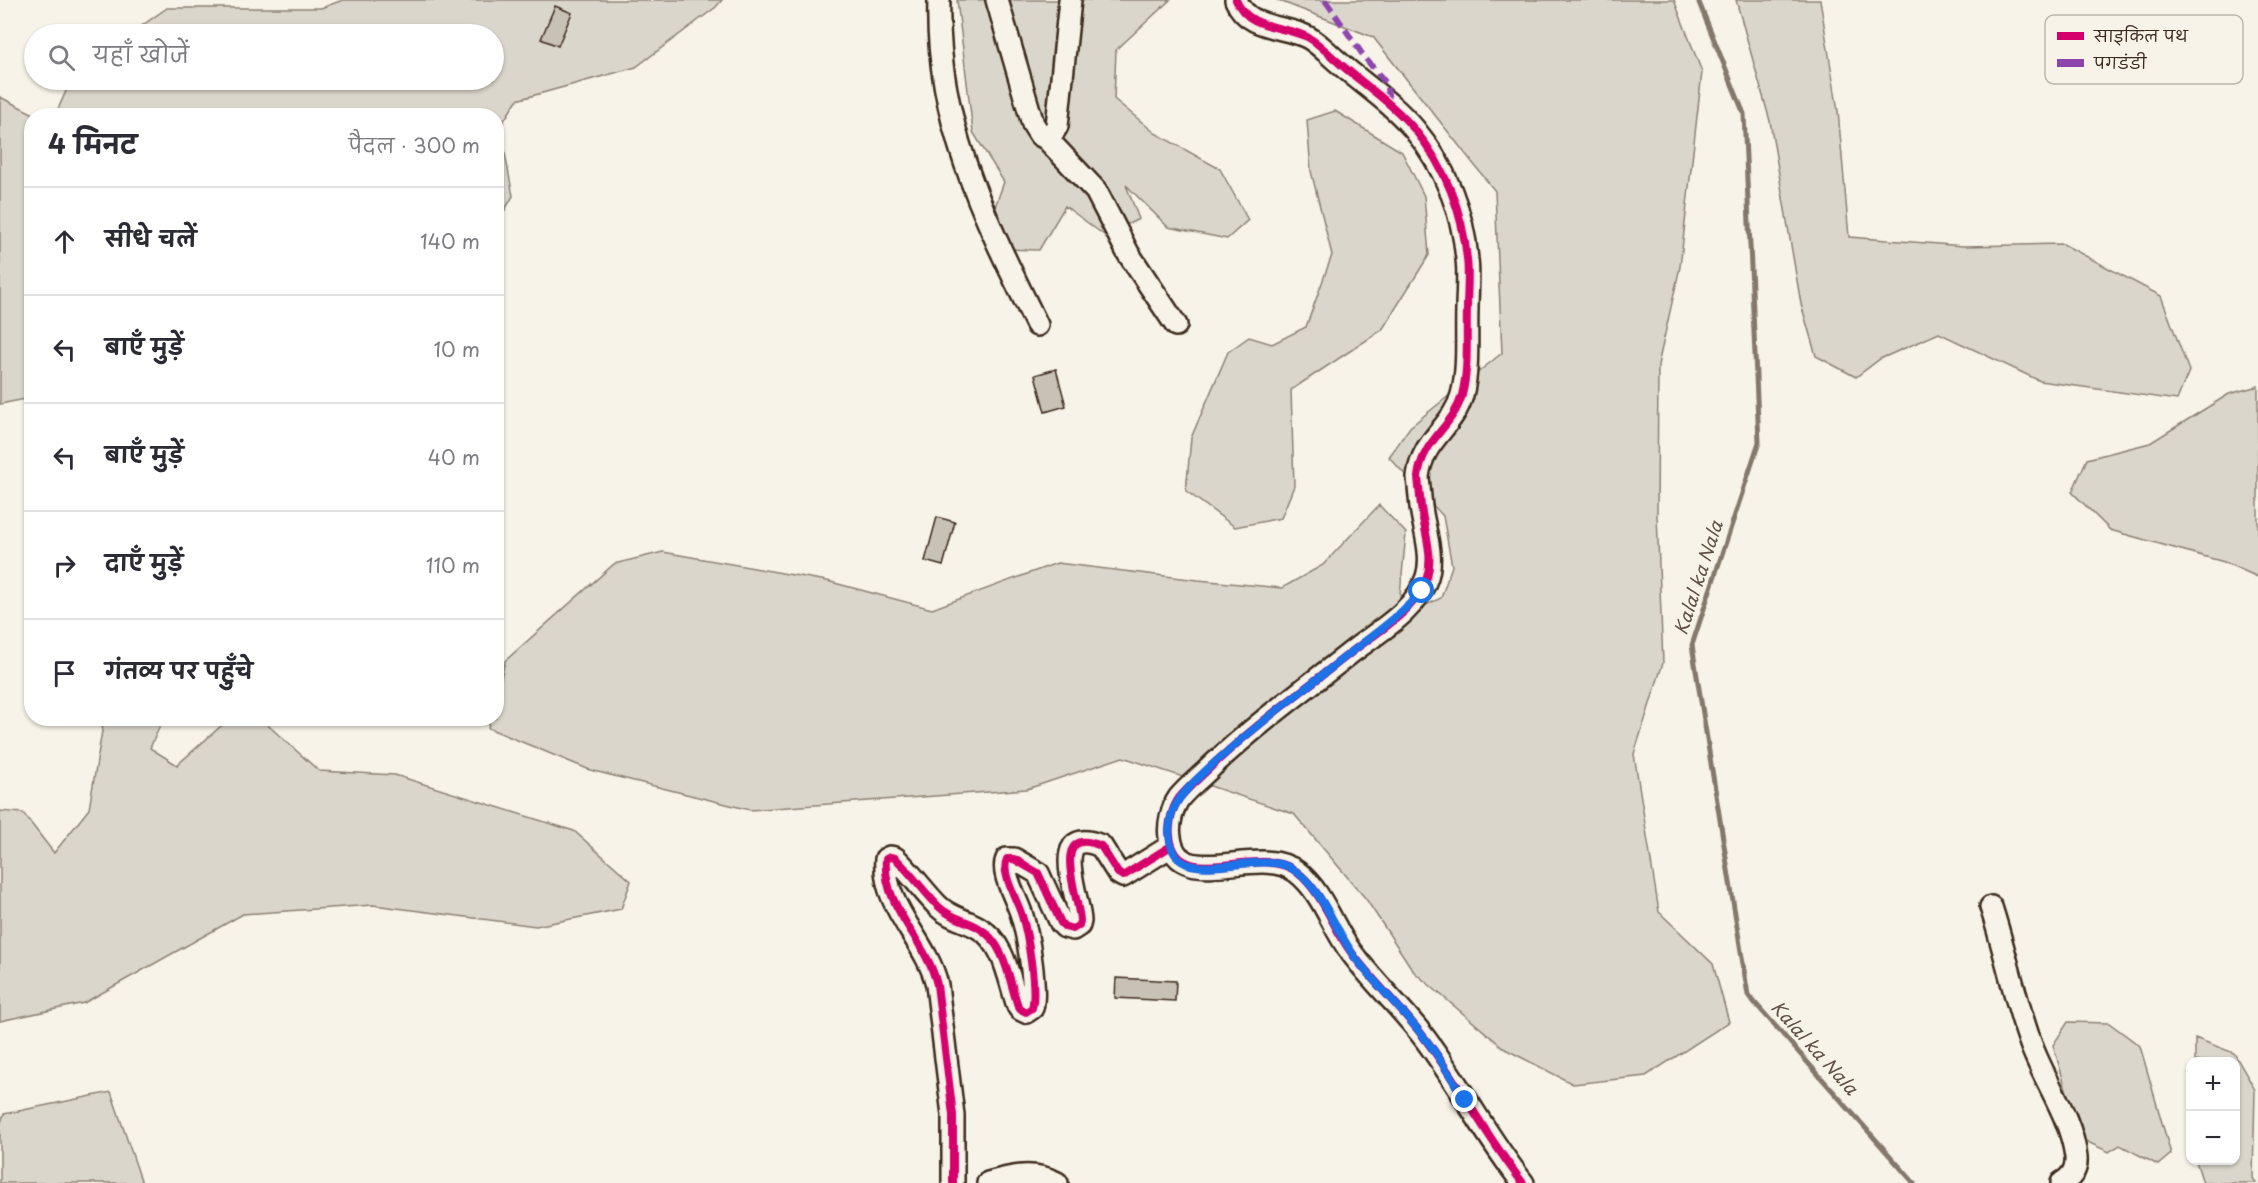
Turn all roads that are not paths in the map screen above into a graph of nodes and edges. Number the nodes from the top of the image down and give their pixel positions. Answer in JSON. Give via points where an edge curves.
{"nodes":[{"id":1,"x":939,"y":0,"type":"edge"},
{"id":2,"x":997,"y":0,"type":"edge"},
{"id":3,"x":1070,"y":0,"type":"edge"},
{"id":4,"x":1236,"y":0,"type":"edge"},
{"id":5,"x":1047,"y":139,"type":"junction"},
{"id":6,"x":1037,"y":325,"type":"dead end"},
{"id":7,"x":1176,"y":326,"type":"dead end"},
{"id":8,"x":1171,"y":846,"type":"junction"},
{"id":9,"x":1991,"y":907,"type":"dead end"},
{"id":10,"x":953,"y":1183,"type":"edge"},
{"id":11,"x":988,"y":1183,"type":"edge"},
{"id":12,"x":1057,"y":1183,"type":"edge"},
{"id":13,"x":1523,"y":1183,"type":"edge"},
{"id":14,"x":2062,"y":1183,"type":"edge"}],
"edges":[{"from":1,"to":6,"type":"street","via":[[949,113],[988,225]]},
{"from":2,"to":5,"type":"street","via":[[1033,124]]},
{"from":3,"to":5,"type":"street","via":[[1057,126]]},
{"from":4,"to":8,"type":"street","via":[[1252,19],[1308,37],[1320,46],[1415,130],[1443,173],[1456,206],[1468,261],[1465,382],[1455,411],[1419,463],[1430,564],[1422,591],[1396,618],[1229,750],[1185,792],[1174,808],[1169,833]]},
{"from":5,"to":7,"type":"street","via":[[1096,191],[1128,253]]},
{"from":8,"to":10,"type":"street","via":[[1123,876],[1101,846],[1076,845],[1069,865],[1080,916],[1079,925],[1073,929],[1061,923],[1036,871],[1014,859],[1005,861],[1006,874],[1023,917],[1030,961],[1034,999],[1032,1008],[1026,1012],[1018,1006],[992,938],[939,907],[895,858],[886,860],[897,909],[932,968],[937,985],[953,1115]]},
{"from":8,"to":13,"type":"street","via":[[1188,865],[1267,862],[1288,866],[1299,873],[1324,906],[1344,943],[1424,1037]]},
{"from":9,"to":14,"type":"street","via":[[2026,1032],[2042,1073],[2062,1107],[2076,1157],[2072,1176]]},
{"from":11,"to":12,"type":"street","via":[[1021,1175]]}]}
